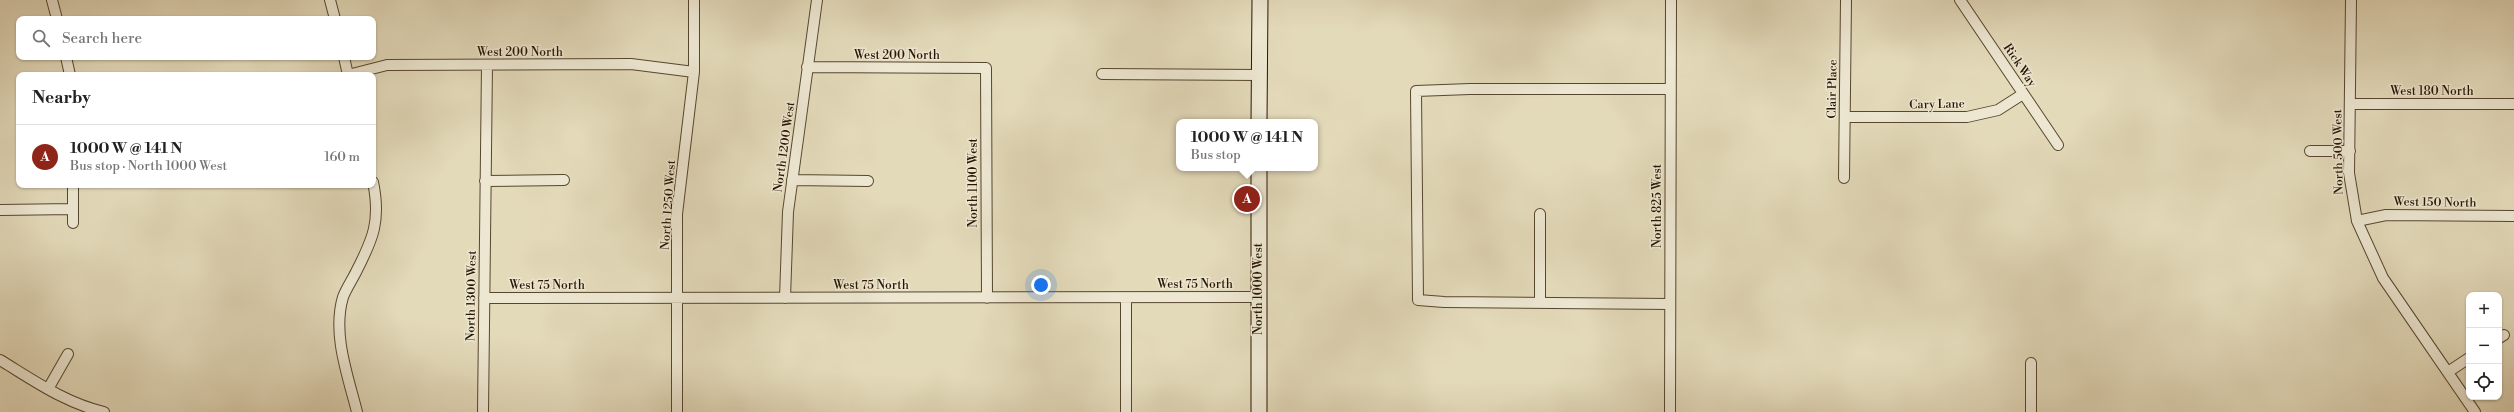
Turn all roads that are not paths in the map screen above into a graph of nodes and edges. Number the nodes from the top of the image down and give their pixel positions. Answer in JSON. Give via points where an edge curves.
{"nodes":[{"id":1,"x":52,"y":0,"type":"edge"},
{"id":2,"x":330,"y":0,"type":"edge"},
{"id":3,"x":694,"y":0,"type":"edge"},
{"id":4,"x":817,"y":0,"type":"edge"},
{"id":5,"x":1260,"y":0,"type":"edge"},
{"id":6,"x":1670,"y":0,"type":"edge"},
{"id":7,"x":1846,"y":0,"type":"edge"},
{"id":8,"x":1960,"y":0,"type":"edge"},
{"id":9,"x":2350,"y":0,"type":"edge"},
{"id":10,"x":56,"y":16,"type":"edge"},
{"id":11,"x":333,"y":16,"type":"edge"},
{"id":12,"x":67,"y":60,"type":"edge"},
{"id":13,"x":345,"y":60,"type":"edge"},
{"id":14,"x":487,"y":65,"type":"junction"},
{"id":15,"x":808,"y":67,"type":"junction"},
{"id":16,"x":986,"y":68,"type":"joint"},
{"id":17,"x":69,"y":72,"type":"edge"},
{"id":18,"x":347,"y":72,"type":"edge"},
{"id":19,"x":360,"y":72,"type":"edge"},
{"id":20,"x":694,"y":72,"type":"junction"},
{"id":21,"x":1102,"y":74,"type":"dead end"},
{"id":22,"x":1259,"y":75,"type":"junction"},
{"id":23,"x":1670,"y":89,"type":"junction"},
{"id":24,"x":2023,"y":94,"type":"junction"},
{"id":25,"x":2350,"y":104,"type":"junction"},
{"id":26,"x":2514,"y":104,"type":"edge"},
{"id":27,"x":1845,"y":117,"type":"junction"},
{"id":28,"x":1259,"y":119,"type":"edge"},
{"id":29,"x":2058,"y":145,"type":"dead end"},
{"id":30,"x":2310,"y":151,"type":"dead end"},
{"id":31,"x":2350,"y":151,"type":"junction"},
{"id":32,"x":1259,"y":171,"type":"edge"},
{"id":33,"x":1844,"y":178,"type":"dead end"},
{"id":34,"x":564,"y":180,"type":"dead end"},
{"id":35,"x":792,"y":180,"type":"junction"},
{"id":36,"x":485,"y":181,"type":"junction"},
{"id":37,"x":868,"y":181,"type":"dead end"},
{"id":38,"x":73,"y":188,"type":"edge"},
{"id":39,"x":374,"y":188,"type":"edge"},
{"id":40,"x":73,"y":209,"type":"junction"},
{"id":41,"x":0,"y":210,"type":"edge"},
{"id":42,"x":1540,"y":214,"type":"dead end"},
{"id":43,"x":2514,"y":216,"type":"edge"},
{"id":44,"x":2357,"y":221,"type":"junction"},
{"id":45,"x":73,"y":223,"type":"dead end"},
{"id":46,"x":1258,"y":297,"type":"junction"},
{"id":47,"x":484,"y":298,"type":"junction"},
{"id":48,"x":677,"y":298,"type":"junction"},
{"id":49,"x":785,"y":298,"type":"junction"},
{"id":50,"x":987,"y":298,"type":"junction"},
{"id":51,"x":1126,"y":298,"type":"junction"},
{"id":52,"x":1540,"y":303,"type":"junction"},
{"id":53,"x":1670,"y":304,"type":"junction"},
{"id":54,"x":68,"y":354,"type":"dead end"},
{"id":55,"x":0,"y":360,"type":"edge"},
{"id":56,"x":2466,"y":360,"type":"edge"},
{"id":57,"x":2031,"y":363,"type":"dead end"},
{"id":58,"x":2448,"y":372,"type":"junction"},
{"id":59,"x":48,"y":389,"type":"junction"},
{"id":60,"x":1259,"y":411,"type":"edge"},
{"id":61,"x":104,"y":412,"type":"edge"},
{"id":62,"x":357,"y":412,"type":"edge"},
{"id":63,"x":483,"y":412,"type":"edge"},
{"id":64,"x":677,"y":412,"type":"edge"},
{"id":65,"x":1126,"y":412,"type":"edge"},
{"id":66,"x":1670,"y":412,"type":"edge"},
{"id":67,"x":2031,"y":412,"type":"edge"},
{"id":68,"x":2475,"y":412,"type":"edge"}],
"edges":[{"from":1,"to":10,"type":"street"},
{"from":2,"to":11,"type":"street"},
{"from":3,"to":20,"type":"street","name":"North 1250 West"},
{"from":4,"to":15,"type":"street","name":"North 1200 West"},
{"from":5,"to":22,"type":"main road"},
{"from":6,"to":23,"type":"street","name":"North 825 West"},
{"from":7,"to":27,"type":"street","name":"Clair Place"},
{"from":8,"to":24,"type":"street","name":"Rick Way"},
{"from":9,"to":25,"type":"street","name":"North 500 West"},
{"from":12,"to":17,"type":"street"},
{"from":13,"to":18,"type":"street"},
{"from":14,"to":19,"type":"street","name":"West 200 North","via":[[387,65]]},
{"from":14,"to":20,"type":"street","name":"West 200 North","via":[[631,64]]},
{"from":14,"to":36,"type":"street","name":"North 1300 West"},
{"from":15,"to":16,"type":"street","name":"West 200 North"},
{"from":15,"to":35,"type":"street","name":"North 1200 West"},
{"from":16,"to":50,"type":"street","name":"North 1100 West"},
{"from":20,"to":48,"type":"street","name":"North 1250 West","via":[[677,214]]},
{"from":21,"to":22,"type":"street"},
{"from":22,"to":28,"type":"main road"},
{"from":23,"to":52,"type":"street","via":[[1416,91],[1418,300]]},
{"from":23,"to":53,"type":"street","name":"North 825 West"},
{"from":24,"to":27,"type":"street","name":"Cary Lane","via":[[1998,110],[1966,117]]},
{"from":24,"to":29,"type":"street","name":"Rick Way"},
{"from":25,"to":26,"type":"street","name":"West 180 North"},
{"from":25,"to":31,"type":"street","name":"North 500 West"},
{"from":27,"to":33,"type":"street","name":"Clair Place"},
{"from":30,"to":31,"type":"street"},
{"from":31,"to":44,"type":"street","name":"North 500 West","via":[[2352,198]]},
{"from":32,"to":46,"type":"main road","name":"North 1000 West"},
{"from":34,"to":36,"type":"street"},
{"from":35,"to":37,"type":"street"},
{"from":35,"to":49,"type":"street","name":"North 1200 West","via":[[786,235]]},
{"from":36,"to":47,"type":"street","name":"North 1300 West"},
{"from":38,"to":40,"type":"street"},
{"from":39,"to":62,"type":"street","via":[[376,210],[374,238],[344,297],[340,325],[342,350]]},
{"from":40,"to":41,"type":"street"},
{"from":40,"to":45,"type":"street"},
{"from":42,"to":52,"type":"street"},
{"from":43,"to":44,"type":"street","name":"West 150 North","via":[[2386,215]]},
{"from":44,"to":58,"type":"street","name":"North 500 West","via":[[2383,278]]},
{"from":46,"to":51,"type":"street","name":"West 75 North"},
{"from":46,"to":60,"type":"main road","name":"North 1000 West"},
{"from":47,"to":48,"type":"street","name":"West 75 North"},
{"from":47,"to":63,"type":"street","name":"North 1300 West"},
{"from":48,"to":49,"type":"street","name":"West 75 North"},
{"from":48,"to":64,"type":"street","name":"North 1250 West"},
{"from":49,"to":50,"type":"street","name":"West 75 North"},
{"from":50,"to":51,"type":"street","name":"West 75 North"},
{"from":51,"to":65,"type":"street"},
{"from":52,"to":53,"type":"street"},
{"from":53,"to":66,"type":"street","name":"North 825 West"},
{"from":54,"to":59,"type":"street"},
{"from":55,"to":59,"type":"street"},
{"from":56,"to":58,"type":"street"},
{"from":57,"to":67,"type":"street"},
{"from":58,"to":68,"type":"street","name":"North 500 West"},
{"from":59,"to":61,"type":"street","via":[[87,408]]}]}
